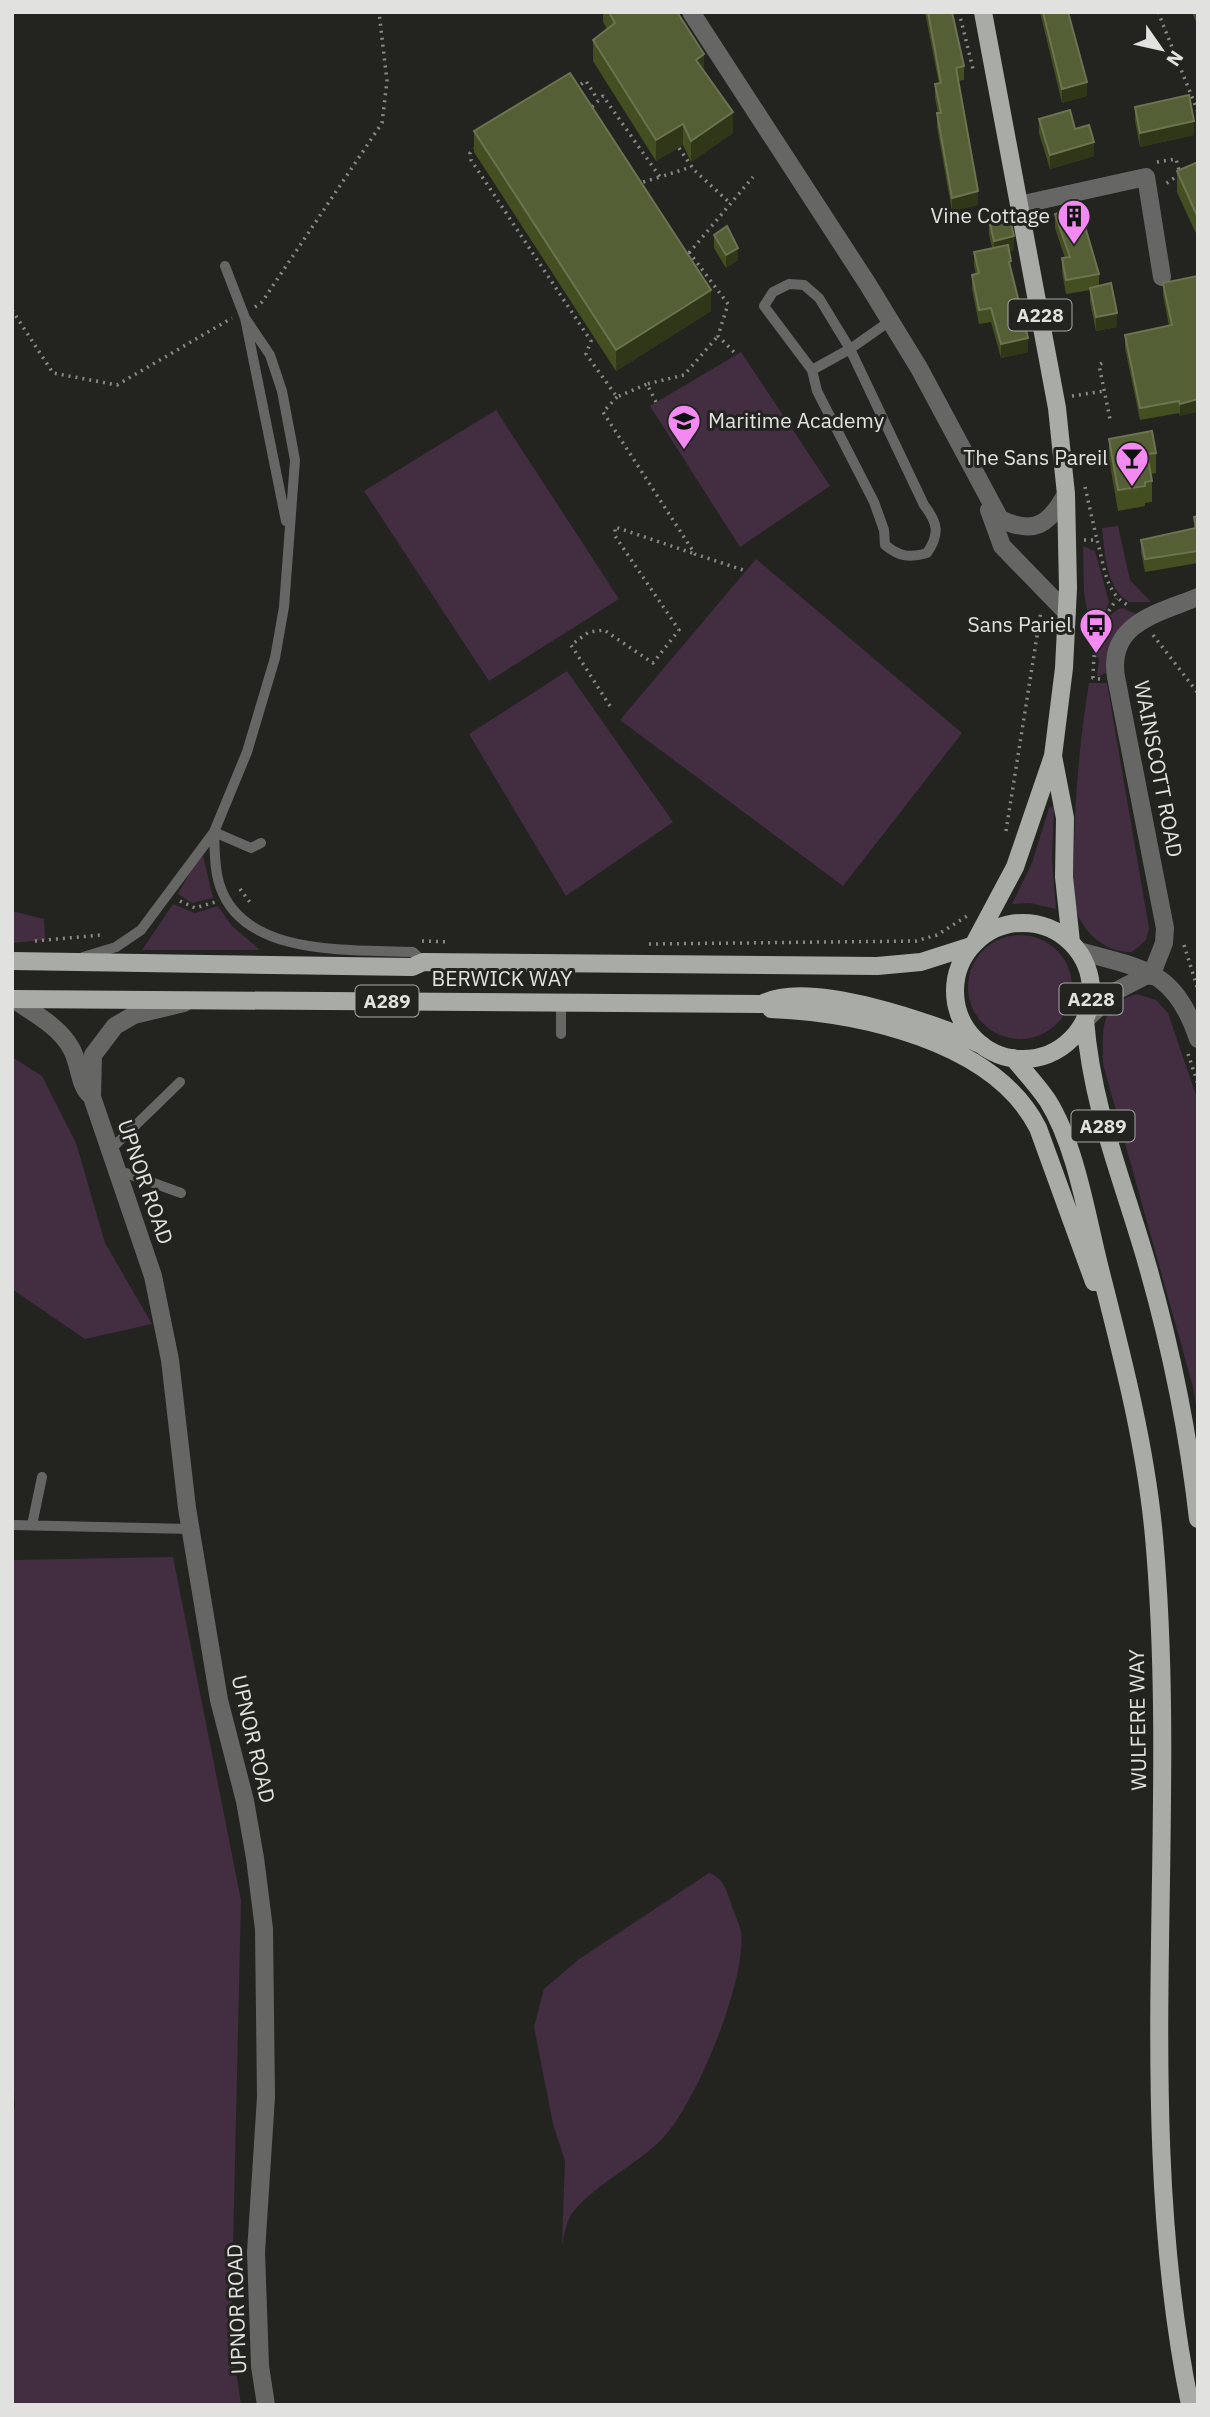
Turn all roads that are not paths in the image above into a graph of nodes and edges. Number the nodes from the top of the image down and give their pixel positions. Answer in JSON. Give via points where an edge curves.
{"nodes":[{"id":1,"x":691,"y":12,"type":"edge"},
{"id":2,"x":982,"y":12,"type":"edge"},
{"id":3,"x":1019,"y":205,"type":"junction"},
{"id":4,"x":225,"y":266,"type":"dead end"},
{"id":5,"x":1162,"y":277,"type":"dead end"},
{"id":6,"x":244,"y":316,"type":"junction"},
{"id":7,"x":890,"y":321,"type":"junction"},
{"id":8,"x":850,"y":349,"type":"junction"},
{"id":9,"x":812,"y":370,"type":"junction"},
{"id":10,"x":979,"y":484,"type":"junction"},
{"id":11,"x":1066,"y":494,"type":"junction"},
{"id":12,"x":288,"y":528,"type":"junction"},
{"id":13,"x":1196,"y":602,"type":"edge"},
{"id":14,"x":1068,"y":613,"type":"junction"},
{"id":15,"x":1053,"y":756,"type":"junction"},
{"id":16,"x":214,"y":832,"type":"junction"},
{"id":17,"x":261,"y":843,"type":"dead end"},
{"id":18,"x":973,"y":944,"type":"junction"},
{"id":19,"x":1075,"y":947,"type":"junction"},
{"id":20,"x":12,"y":961,"type":"edge"},
{"id":21,"x":67,"y":962,"type":"junction"},
{"id":22,"x":423,"y":962,"type":"junction"},
{"id":23,"x":1149,"y":975,"type":"junction"},
{"id":24,"x":13,"y":999,"type":"edge"},
{"id":25,"x":201,"y":1000,"type":"junction"},
{"id":26,"x":561,"y":1002,"type":"junction"},
{"id":27,"x":762,"y":1004,"type":"junction"},
{"id":28,"x":1085,"y":1020,"type":"junction"},
{"id":29,"x":561,"y":1034,"type":"dead end"},
{"id":30,"x":1198,"y":1039,"type":"edge"},
{"id":31,"x":982,"y":1045,"type":"junction"},
{"id":32,"x":1013,"y":1058,"type":"junction"},
{"id":33,"x":180,"y":1082,"type":"dead end"},
{"id":34,"x":92,"y":1097,"type":"junction"},
{"id":35,"x":110,"y":1150,"type":"junction"},
{"id":36,"x":120,"y":1177,"type":"junction"},
{"id":37,"x":181,"y":1193,"type":"dead end"},
{"id":38,"x":1118,"y":1341,"type":"junction"},
{"id":39,"x":42,"y":1477,"type":"dead end"},
{"id":40,"x":1198,"y":1519,"type":"edge"},
{"id":41,"x":12,"y":1525,"type":"edge"},
{"id":42,"x":32,"y":1525,"type":"junction"},
{"id":43,"x":191,"y":1529,"type":"junction"},
{"id":44,"x":266,"y":2405,"type":"edge"},
{"id":45,"x":1191,"y":2405,"type":"edge"}],
"edges":[{"from":1,"to":7,"type":"street"},
{"from":2,"to":3,"type":"main road","number":"A228"},
{"from":3,"to":5,"type":"street","via":[[1146,177]]},
{"from":3,"to":11,"type":"main road","number":"A228","via":[[1057,408]]},
{"from":4,"to":6,"type":"lane"},
{"from":6,"to":12,"type":"lane"},
{"from":6,"to":12,"type":"lane","via":[[270,355],[282,391],[295,460]]},
{"from":7,"to":8,"type":"lane"},
{"from":7,"to":10,"type":"street"},
{"from":8,"to":9,"type":"lane"},
{"from":8,"to":9,"type":"lane","via":[[819,298],[804,285],[789,284],[773,292],[764,306]]},
{"from":8,"to":9,"type":"lane","via":[[935,518],[938,530],[927,553],[910,558],[885,545],[874,502],[817,391]]},
{"from":10,"to":11,"type":"street","via":[[1000,519],[1015,526],[1038,526],[1054,516]]},
{"from":10,"to":14,"type":"street","via":[[1002,546]]},
{"from":11,"to":14,"type":"main road","number":"A228"},
{"from":12,"to":16,"type":"lane","via":[[284,607],[275,658],[247,752]]},
{"from":13,"to":23,"type":"street","name":"WAINSCOTT ROAD","via":[[1143,619],[1123,637],[1115,665],[1165,928],[1164,943]]},
{"from":14,"to":15,"type":"main road","number":"A228"},
{"from":15,"to":18,"type":"main road","number":"A228","via":[[1016,867]]},
{"from":15,"to":19,"type":"main road","number":"A228","via":[[1065,818],[1063,877]]},
{"from":16,"to":17,"type":"lane","via":[[251,848]]},
{"from":16,"to":21,"type":"lane","via":[[141,930],[116,947]]},
{"from":16,"to":22,"type":"lane","via":[[220,889],[248,926],[264,935],[311,946],[413,952]]},
{"from":18,"to":19,"type":"main road","via":[[996,928],[1020,922],[1051,928]]},
{"from":18,"to":22,"type":"main road","name":"BERWICK WAY","number":"A289","via":[[921,962],[877,965]]},
{"from":18,"to":31,"type":"main road","number":"A228","via":[[959,967],[956,998],[962,1021]]},
{"from":19,"to":23,"type":"street","via":[[1137,964]]},
{"from":19,"to":28,"type":"main road","number":"A228","via":[[1091,982]]},
{"from":20,"to":21,"type":"main road","name":"BERWICK WAY","number":"A289"},
{"from":21,"to":22,"type":"main road","name":"BERWICK WAY","number":"A289","via":[[412,967]]},
{"from":23,"to":28,"type":"street","via":[[1118,990]]},
{"from":23,"to":30,"type":"street","via":[[1180,995]]},
{"from":24,"to":25,"type":"main road","name":"BERWICK WAY","number":"A289"},
{"from":24,"to":34,"type":"street","via":[[64,1039],[75,1056],[84,1089]]},
{"from":25,"to":26,"type":"main road","name":"BERWICK WAY","number":"A289"},
{"from":25,"to":34,"type":"street","via":[[134,1015],[115,1026],[93,1055]]},
{"from":26,"to":27,"type":"main road","name":"BERWICK WAY","number":"A289"},
{"from":26,"to":29,"type":"lane"},
{"from":27,"to":31,"type":"main road","name":"BERWICK WAY","number":"A289","via":[[772,998],[798,998],[889,1009]]},
{"from":27,"to":38,"type":"main road","number":"A289","via":[[770,1009],[841,1015],[885,1026],[981,1067],[1011,1092],[1032,1115],[1046,1144],[1079,1246]]},
{"from":28,"to":32,"type":"main road","number":"A228","via":[[1071,1039],[1052,1053]]},
{"from":28,"to":40,"type":"main road","number":"A289","via":[[1094,1096],[1170,1353]]},
{"from":31,"to":32,"type":"main road","number":"A228"},
{"from":32,"to":38,"type":"main road","name":"WULFERE WAY","number":"A289","via":[[1048,1101],[1062,1128]]},
{"from":33,"to":35,"type":"lane"},
{"from":34,"to":35,"type":"street","name":"UPNOR ROAD"},
{"from":35,"to":36,"type":"street","name":"UPNOR ROAD"},
{"from":36,"to":37,"type":"lane","via":[[138,1175]]},
{"from":36,"to":43,"type":"street","name":"UPNOR ROAD","via":[[153,1276],[170,1360]]},
{"from":38,"to":45,"type":"main road","name":"WULFERE WAY","number":"A289","via":[[1154,1534],[1163,1751],[1158,2074],[1161,2186],[1170,2286]]},
{"from":39,"to":42,"type":"lane"},
{"from":41,"to":42,"type":"lane"},
{"from":42,"to":43,"type":"lane"},
{"from":43,"to":44,"type":"street","name":"UPNOR ROAD","via":[[219,1700],[245,1801],[264,1929],[266,2097],[256,2252]]}]}
